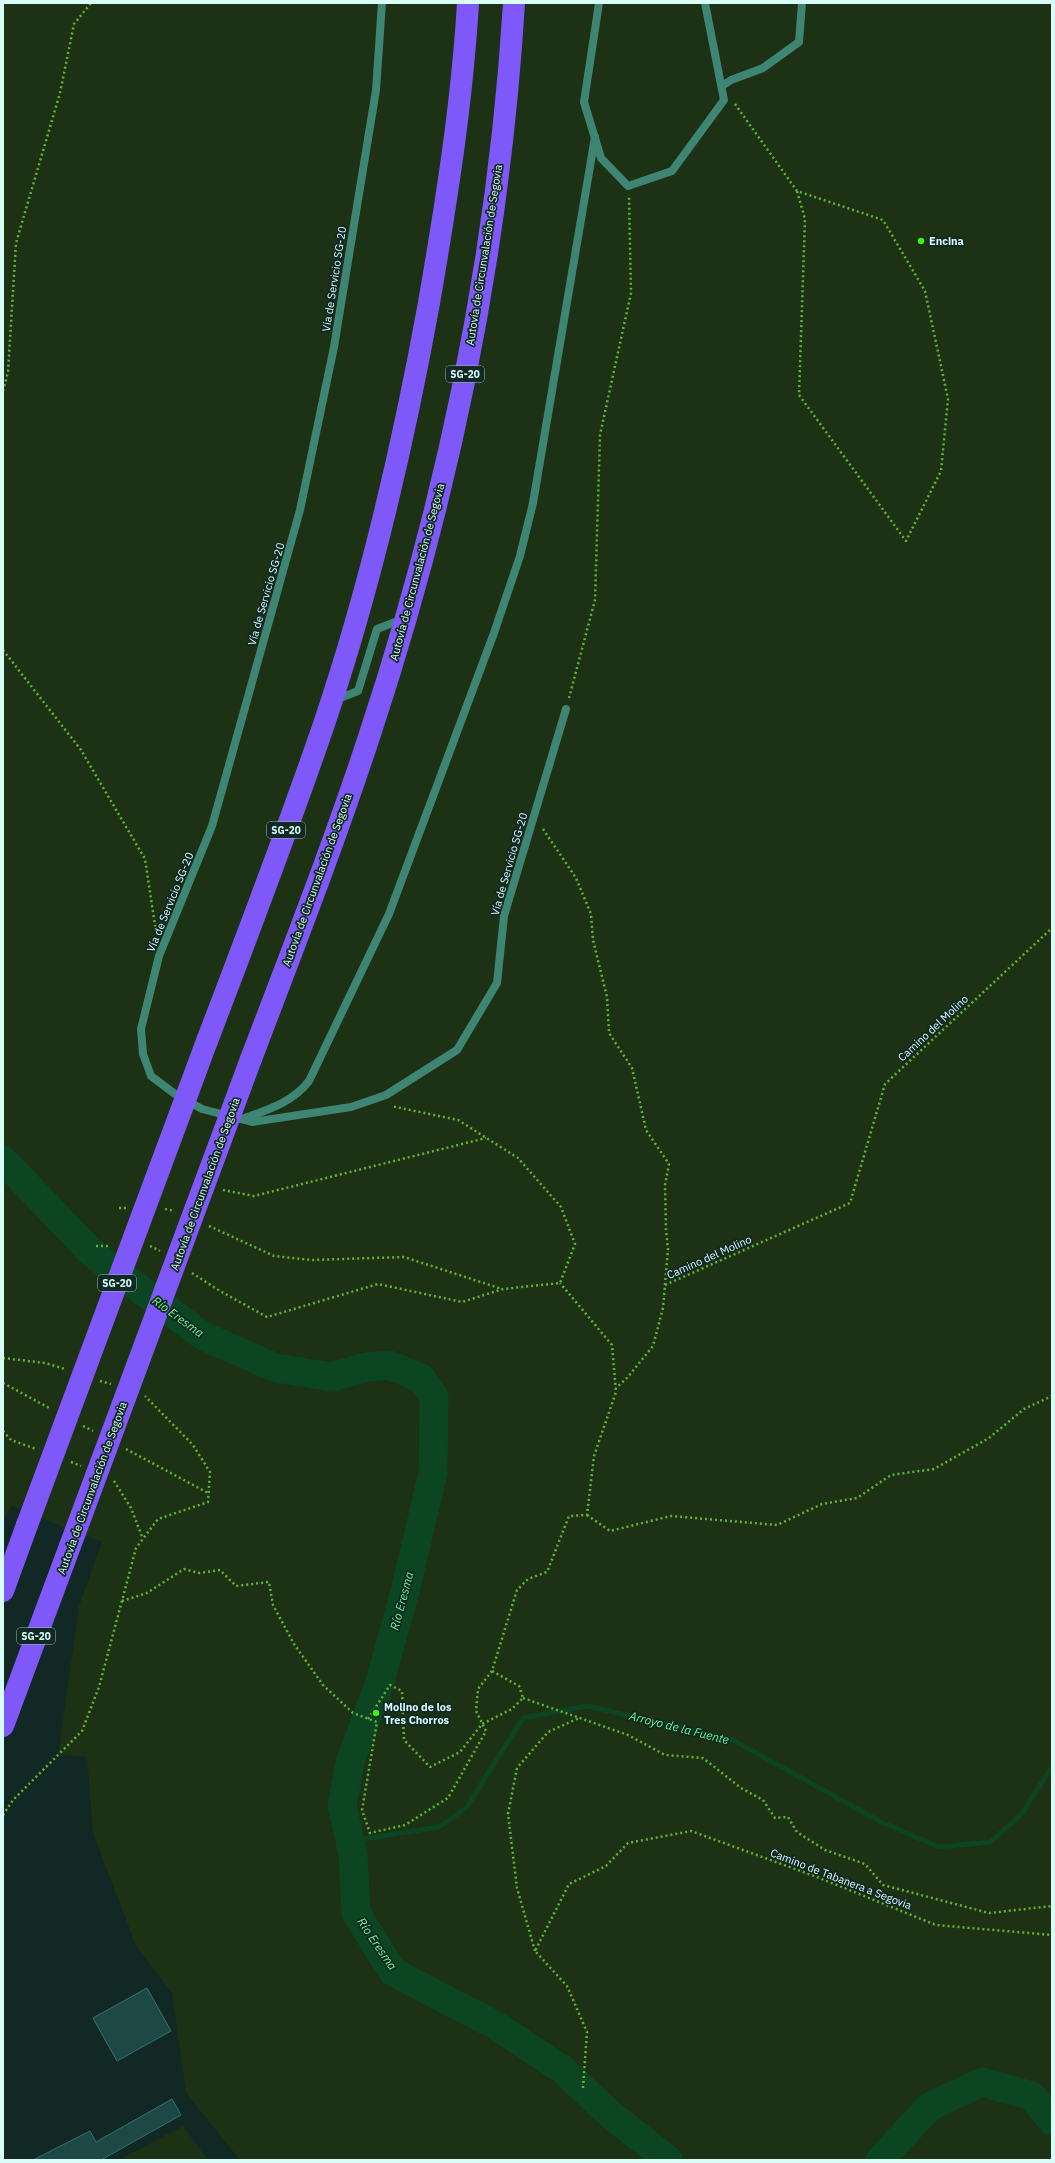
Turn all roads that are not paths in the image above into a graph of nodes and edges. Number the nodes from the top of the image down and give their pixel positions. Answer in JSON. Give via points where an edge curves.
{"nodes":[{"id":1,"x":382,"y":3,"type":"edge"},
{"id":2,"x":468,"y":3,"type":"edge"},
{"id":3,"x":514,"y":3,"type":"edge"},
{"id":4,"x":598,"y":3,"type":"edge"},
{"id":5,"x":705,"y":3,"type":"edge"},
{"id":6,"x":802,"y":3,"type":"edge"},
{"id":7,"x":722,"y":86,"type":"junction"},
{"id":8,"x":595,"y":137,"type":"junction"},
{"id":9,"x":406,"y":618,"type":"junction"},
{"id":10,"x":331,"y":702,"type":"junction"},
{"id":11,"x":566,"y":708,"type":"road end"},
{"id":12,"x":242,"y":1120,"type":"junction"},
{"id":13,"x":3,"y":1591,"type":"edge"},
{"id":14,"x":3,"y":1726,"type":"edge"}],
"edges":[{"from":1,"to":12,"type":"street","name":"Vía de Servicio SG-20","via":[[376,90],[334,347],[300,510],[212,826],[159,956],[141,1029],[143,1054],[151,1076],[175,1094],[202,1109]]},
{"from":2,"to":10,"type":"highway","number":"SG-20","via":[[455,139],[439,247],[416,370],[383,514]]},
{"from":3,"to":9,"type":"highway","name":"Autovía de Circunvalación de Segovia","number":"SG-20","via":[[504,120],[479,298],[445,464]]},
{"from":4,"to":8,"type":"street","via":[[584,102]]},
{"from":5,"to":7,"type":"street"},
{"from":6,"to":7,"type":"street","via":[[799,42],[763,68]]},
{"from":7,"to":8,"type":"street","via":[[724,100],[672,171],[628,186],[601,158]]},
{"from":8,"to":12,"type":"street","via":[[533,503],[520,556],[494,633],[389,914],[309,1081],[299,1093],[285,1102]]},
{"from":9,"to":10,"type":"street","via":[[377,629],[358,691]]},
{"from":9,"to":14,"type":"highway","name":"Autovía de Circunvalación de Segovia","number":"SG-20","bridge":true,"via":[[368,742]]},
{"from":10,"to":13,"type":"highway","number":"SG-20","bridge":true,"via":[[278,854]]},
{"from":11,"to":12,"type":"street","name":"Vía de Servicio SG-20","via":[[504,916],[497,983],[457,1050],[386,1095],[351,1107],[252,1122]]}]}
